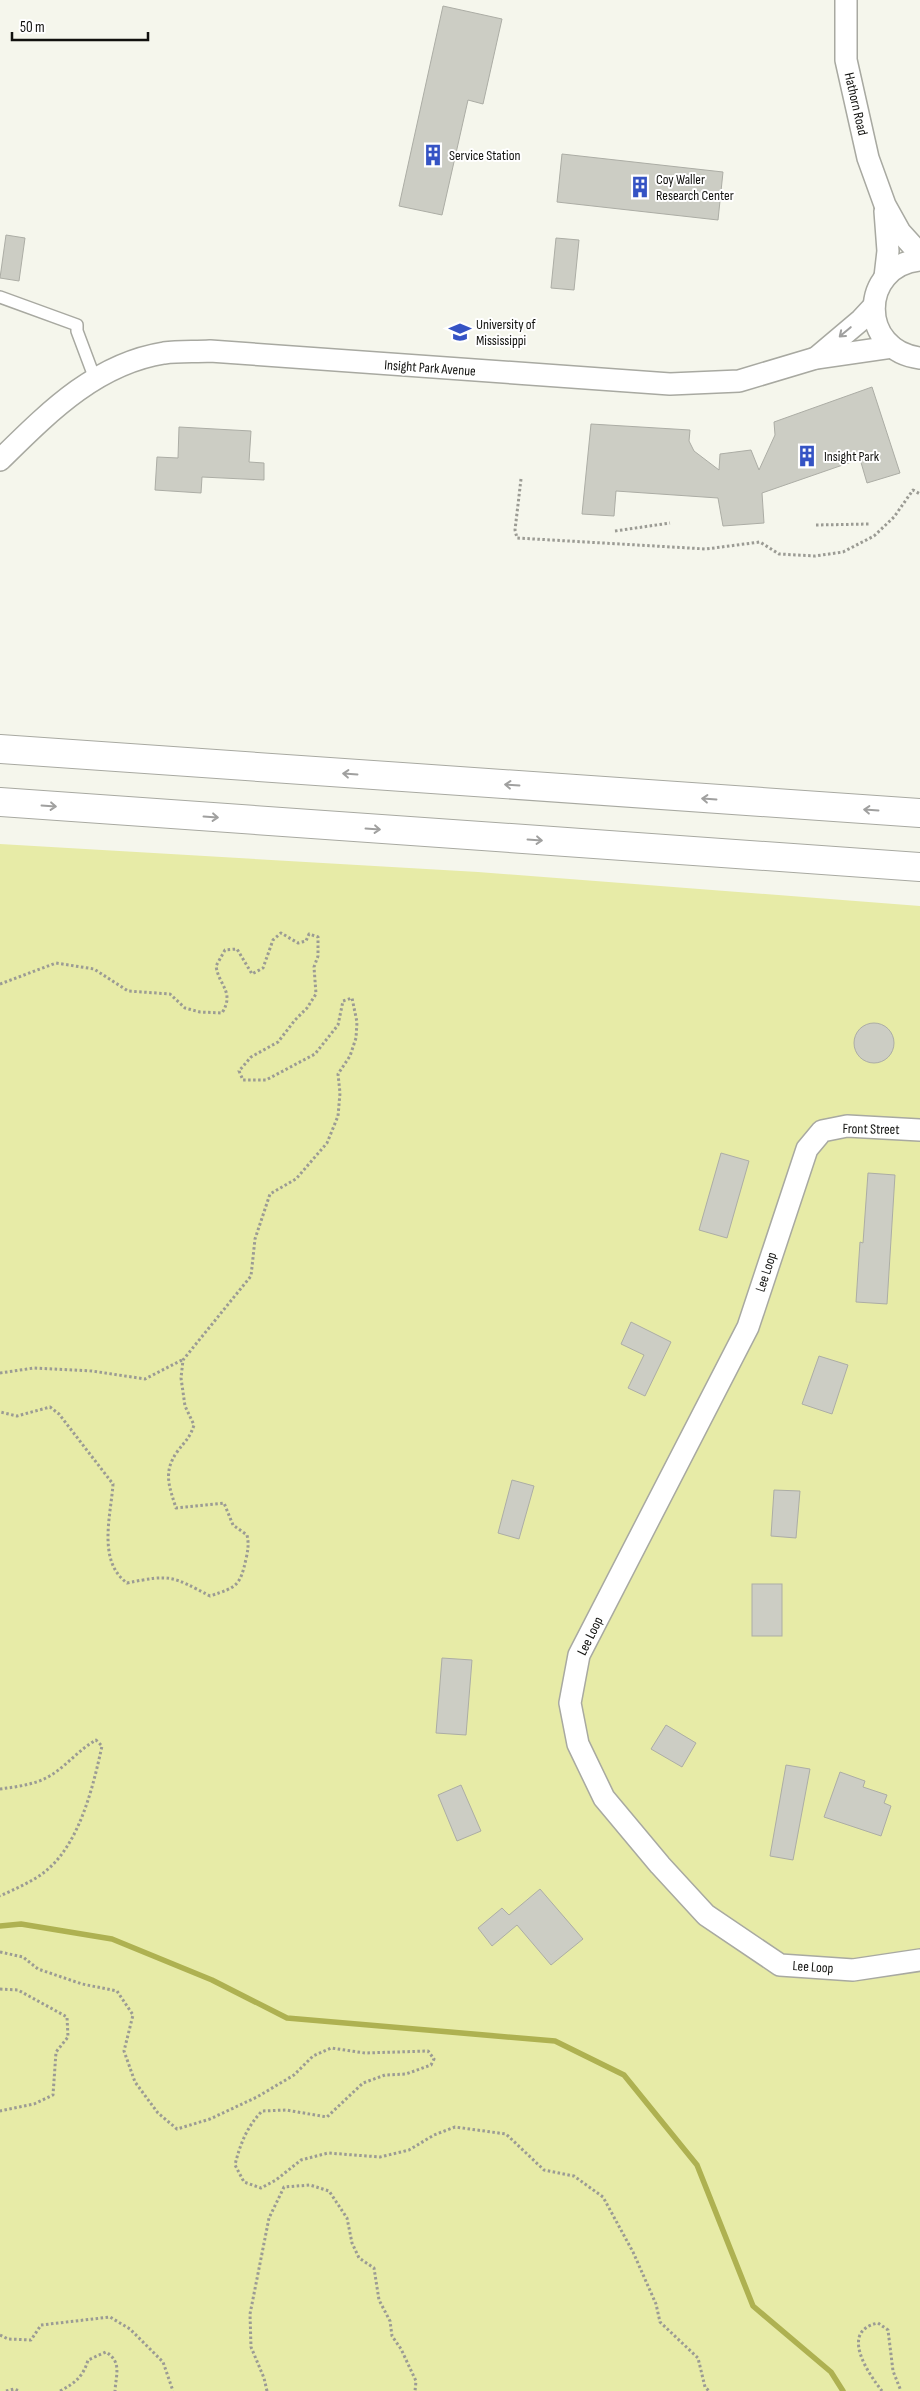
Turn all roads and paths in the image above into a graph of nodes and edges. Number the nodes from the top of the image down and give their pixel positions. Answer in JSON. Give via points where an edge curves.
{"nodes":[{"id":1,"x":846,"y":0,"type":"edge"},
{"id":2,"x":885,"y":205,"type":"junction"},
{"id":3,"x":920,"y":254,"type":"edge"},
{"id":4,"x":920,"y":260,"type":"edge"},
{"id":5,"x":885,"y":278,"type":"junction"},
{"id":6,"x":0,"y":297,"type":"edge"},
{"id":7,"x":874,"y":306,"type":"junction"},
{"id":8,"x":892,"y":347,"type":"junction"},
{"id":9,"x":816,"y":358,"type":"junction"},
{"id":10,"x":919,"y":359,"type":"edge"},
{"id":11,"x":95,"y":379,"type":"junction"},
{"id":12,"x":0,"y":460,"type":"edge"},
{"id":13,"x":521,"y":479,"type":"dead end"},
{"id":14,"x":920,"y":494,"type":"edge"},
{"id":15,"x":670,"y":523,"type":"dead end"},
{"id":16,"x":870,"y":524,"type":"dead end"},
{"id":17,"x":816,"y":525,"type":"dead end"},
{"id":18,"x":615,"y":531,"type":"dead end"},
{"id":19,"x":0,"y":749,"type":"edge"},
{"id":20,"x":0,"y":802,"type":"edge"},
{"id":21,"x":920,"y":813,"type":"edge"},
{"id":22,"x":920,"y":867,"type":"edge"},
{"id":23,"x":0,"y":984,"type":"edge"},
{"id":24,"x":920,"y":1130,"type":"edge"},
{"id":25,"x":822,"y":1131,"type":"joint"},
{"id":26,"x":183,"y":1360,"type":"junction"},
{"id":27,"x":0,"y":1373,"type":"edge"},
{"id":28,"x":0,"y":1412,"type":"edge"},
{"id":29,"x":0,"y":1789,"type":"edge"},
{"id":30,"x":0,"y":1896,"type":"edge"},
{"id":31,"x":0,"y":1952,"type":"edge"},
{"id":32,"x":920,"y":1960,"type":"edge"},
{"id":33,"x":0,"y":1989,"type":"edge"},
{"id":34,"x":0,"y":2111,"type":"edge"},
{"id":35,"x":0,"y":2336,"type":"edge"},
{"id":36,"x":6,"y":2391,"type":"edge"},
{"id":37,"x":20,"y":2391,"type":"edge"},
{"id":38,"x":60,"y":2391,"type":"edge"},
{"id":39,"x":115,"y":2391,"type":"edge"},
{"id":40,"x":173,"y":2391,"type":"edge"},
{"id":41,"x":267,"y":2391,"type":"edge"},
{"id":42,"x":415,"y":2391,"type":"edge"},
{"id":43,"x":710,"y":2391,"type":"edge"},
{"id":44,"x":882,"y":2391,"type":"edge"},
{"id":45,"x":901,"y":2391,"type":"edge"}],
"edges":[{"from":1,"to":2,"type":"street","name":"Hathorn Road","via":[[846,60],[868,158]]},
{"from":2,"to":3,"type":"street","name":"Hathorn Road","via":[[900,232]]},
{"from":2,"to":5,"type":"street","name":"Hathorn Road","via":[[888,251]]},
{"from":4,"to":5,"type":"street","via":[[897,267]]},
{"from":5,"to":7,"type":"street","name":"Hathorn Road","via":[[877,291]]},
{"from":6,"to":11,"type":"lane","via":[[77,325]]},
{"from":7,"to":8,"type":"street","via":[[878,329]]},
{"from":7,"to":9,"type":"street","one_way":true},
{"from":8,"to":9,"type":"street","name":"Insight Park Avenue"},
{"from":8,"to":10,"type":"street"},
{"from":9,"to":11,"type":"street","name":"Insight Park Avenue","via":[[739,381],[670,384],[210,351],[164,354],[132,362]]},
{"from":11,"to":12,"type":"street","name":"Insight Park Avenue","via":[[52,408]]},
{"from":13,"to":14,"type":"path","via":[[516,538],[706,549],[760,542],[780,554],[815,556],[844,552],[861,544],[894,517],[913,490]]},
{"from":15,"to":18,"type":"path"},
{"from":16,"to":17,"type":"path"},
{"from":21,"to":19,"type":"highway","one_way":true},
{"from":20,"to":22,"type":"highway","one_way":true},
{"from":23,"to":26,"type":"path","via":[[56,963],[94,970],[128,991],[170,994],[185,1008],[222,1013],[228,1003],[227,991],[218,977],[216,966],[225,950],[237,949],[252,974],[263,968],[273,940],[281,933],[298,943],[306,941],[309,934],[318,936],[318,956],[314,967],[316,994],[278,1042],[252,1057],[239,1071],[243,1080],[266,1080],[315,1054],[338,1024],[343,1001],[352,998],[356,1038],[350,1056],[338,1074],[338,1116],[327,1143],[296,1179],[270,1194],[255,1239],[251,1276]]},
{"from":24,"to":25,"type":"street","name":"Front Street","via":[[847,1126]]},
{"from":25,"to":32,"type":"street","name":"Lee Loop","via":[[808,1149],[748,1327],[579,1655],[570,1703],[578,1744],[604,1798],[706,1915],[780,1965],[853,1970]]},
{"from":26,"to":27,"type":"path","via":[[145,1379],[92,1371],[34,1368]]},
{"from":26,"to":28,"type":"path","via":[[181,1378],[186,1406],[194,1425],[189,1439],[168,1468],[176,1508],[224,1503],[233,1524],[247,1535],[249,1544],[241,1580],[229,1590],[210,1596],[176,1578],[158,1577],[127,1583],[117,1575],[110,1558],[107,1532],[113,1484],[59,1414],[50,1407],[17,1416]]},
{"from":29,"to":30,"type":"path","via":[[46,1778],[96,1740],[102,1746],[94,1783],[72,1840],[47,1871]]},
{"from":31,"to":43,"type":"path","via":[[22,1957],[38,1969],[82,1984],[117,1991],[133,2015],[124,2051],[135,2082],[158,2113],[177,2129],[210,2119],[257,2097],[294,2075],[312,2056],[331,2048],[365,2053],[428,2051],[434,2059],[431,2065],[406,2074],[385,2074],[363,2083],[326,2117],[286,2110],[262,2111],[249,2125],[239,2149],[235,2165],[244,2182],[262,2188],[300,2160],[328,2153],[380,2156],[409,2150],[455,2127],[506,2134],[544,2170],[574,2176],[603,2197],[633,2252],[656,2304],[660,2322],[698,2358],[705,2387]]},
{"from":33,"to":34,"type":"path","via":[[18,1990],[68,2017],[68,2037],[56,2052],[54,2095],[34,2104]]},
{"from":35,"to":40,"type":"path","via":[[31,2340],[41,2325],[110,2317],[130,2329],[163,2362]]},
{"from":36,"to":37,"type":"path"},
{"from":38,"to":39,"type":"path","via":[[84,2374],[88,2360],[106,2352],[114,2357],[118,2366]]},
{"from":41,"to":42,"type":"path","via":[[251,2347],[250,2314],[269,2218],[284,2187],[310,2184],[329,2191],[347,2218],[352,2243],[360,2258],[374,2268],[379,2300],[390,2321],[392,2336],[416,2381]]},
{"from":44,"to":45,"type":"path","via":[[868,2373],[857,2344],[860,2333],[870,2324],[878,2323],[888,2330],[893,2370]]}]}
